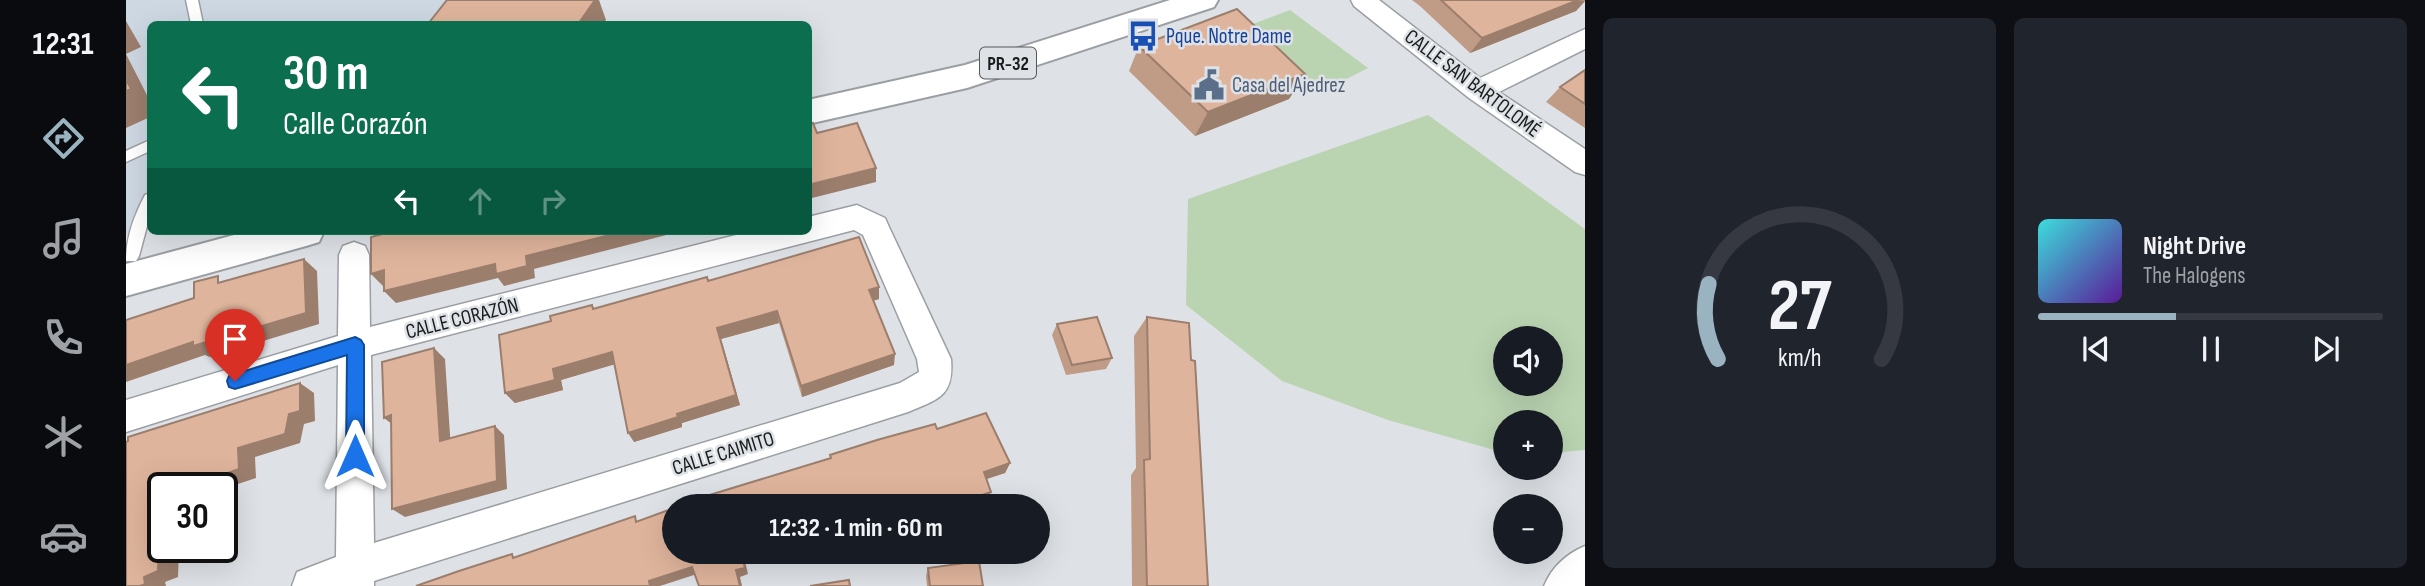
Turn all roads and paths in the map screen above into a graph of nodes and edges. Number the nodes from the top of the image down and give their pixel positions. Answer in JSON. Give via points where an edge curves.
{"nodes":[{"id":1,"x":192,"y":0,"type":"edge"},
{"id":2,"x":1142,"y":0,"type":"edge"},
{"id":3,"x":1203,"y":0,"type":"edge"},
{"id":4,"x":1363,"y":0,"type":"edge"},
{"id":5,"x":196,"y":21,"type":"edge"},
{"id":6,"x":1585,"y":37,"type":"edge"},
{"id":7,"x":903,"y":81,"type":"junction"},
{"id":8,"x":1478,"y":91,"type":"junction"},
{"id":9,"x":812,"y":92,"type":"edge"},
{"id":10,"x":812,"y":111,"type":"edge"},
{"id":11,"x":147,"y":146,"type":"edge"},
{"id":12,"x":126,"y":157,"type":"edge"},
{"id":13,"x":1585,"y":164,"type":"edge"},
{"id":14,"x":147,"y":206,"type":"edge"},
{"id":15,"x":822,"y":225,"type":"edge"},
{"id":16,"x":208,"y":235,"type":"edge"},
{"id":17,"x":287,"y":235,"type":"edge"},
{"id":18,"x":785,"y":235,"type":"edge"},
{"id":19,"x":354,"y":256,"type":"dead end"},
{"id":20,"x":128,"y":268,"type":"edge"},
{"id":21,"x":355,"y":345,"type":"junction"},
{"id":22,"x":126,"y":416,"type":"edge"},
{"id":23,"x":1585,"y":565,"type":"edge"},
{"id":24,"x":355,"y":577,"type":"edge"},
{"id":25,"x":311,"y":586,"type":"edge"},
{"id":26,"x":1563,"y":586,"type":"edge"}],
"edges":[{"from":1,"to":5,"type":"lane"},
{"from":2,"to":7,"type":"main road","number":"PR-32"},
{"from":3,"to":7,"type":"main road","number":"PR-32","via":[[967,76]]},
{"from":4,"to":8,"type":"street","name":"CALLE SAN BARTOLOMÉ"},
{"from":6,"to":8,"type":"street"},
{"from":7,"to":9,"type":"main road","number":"PR-32"},
{"from":7,"to":10,"type":"main road","number":"PR-32"},
{"from":8,"to":13,"type":"street","name":"CALLE SAN BARTOLOMÉ"},
{"from":11,"to":12,"type":"lane"},
{"from":14,"to":20,"type":"lane"},
{"from":15,"to":24,"type":"street","name":"CALLE CAIMITO","via":[[857,217],[874,227],[934,359],[936,380],[908,396]]},
{"from":16,"to":20,"type":"main road"},
{"from":17,"to":20,"type":"main road"},
{"from":18,"to":21,"type":"street","name":"CALLE CORAZÓN"},
{"from":19,"to":21,"type":"street"},
{"from":21,"to":22,"type":"street","name":"CALLE CORAZÓN"},
{"from":21,"to":24,"type":"street"},
{"from":23,"to":26,"type":"street"},
{"from":24,"to":25,"type":"street","name":"CALLE CAIMITO"}]}
